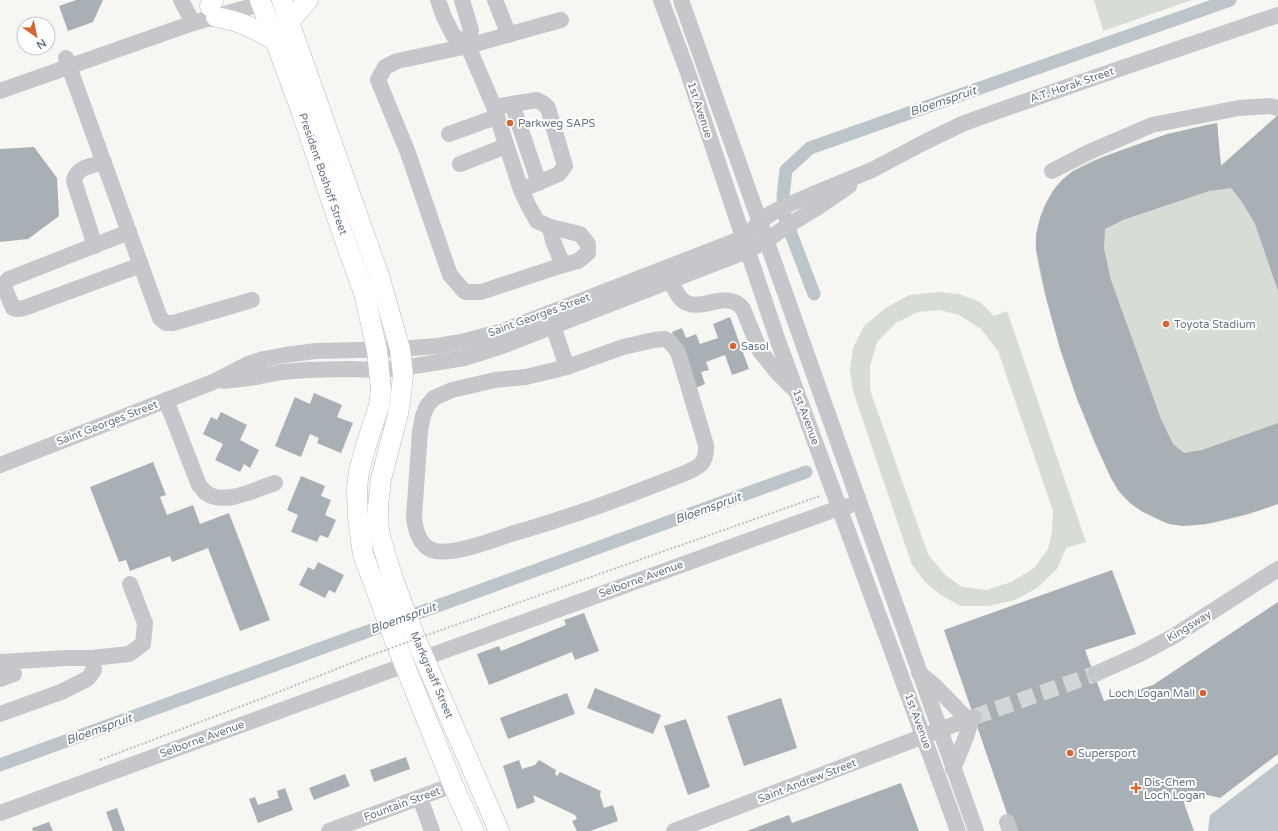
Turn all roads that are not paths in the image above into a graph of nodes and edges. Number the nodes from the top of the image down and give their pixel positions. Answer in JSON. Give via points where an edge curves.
{"nodes":[{"id":1,"x":282,"y":0,"type":"edge"},
{"id":2,"x":308,"y":0,"type":"edge"},
{"id":3,"x":438,"y":0,"type":"edge"},
{"id":4,"x":462,"y":0,"type":"edge"},
{"id":5,"x":495,"y":0,"type":"edge"},
{"id":6,"x":661,"y":0,"type":"edge"},
{"id":7,"x":681,"y":0,"type":"edge"},
{"id":8,"x":265,"y":1,"type":"edge"},
{"id":9,"x":216,"y":6,"type":"edge"},
{"id":10,"x":187,"y":12,"type":"edge"},
{"id":11,"x":1278,"y":15,"type":"edge"},
{"id":12,"x":561,"y":20,"type":"dead end"},
{"id":13,"x":289,"y":22,"type":"junction"},
{"id":14,"x":508,"y":35,"type":"junction"},
{"id":15,"x":276,"y":41,"type":"junction"},
{"id":16,"x":468,"y":46,"type":"junction"},
{"id":17,"x":68,"y":62,"type":"junction"},
{"id":18,"x":0,"y":81,"type":"edge"},
{"id":19,"x":0,"y":91,"type":"edge"},
{"id":20,"x":512,"y":104,"type":"junction"},
{"id":21,"x":1278,"y":108,"type":"edge"},
{"id":22,"x":495,"y":112,"type":"junction"},
{"id":23,"x":449,"y":134,"type":"dead end"},
{"id":24,"x":506,"y":146,"type":"junction"},
{"id":25,"x":104,"y":162,"type":"junction"},
{"id":26,"x":460,"y":164,"type":"dead end"},
{"id":27,"x":1052,"y":171,"type":"dead end"},
{"id":28,"x":539,"y":183,"type":"junction"},
{"id":29,"x":521,"y":190,"type":"junction"},
{"id":30,"x":814,"y":202,"type":"junction"},
{"id":31,"x":760,"y":224,"type":"junction"},
{"id":32,"x":550,"y":227,"type":"junction"},
{"id":33,"x":129,"y":232,"type":"junction"},
{"id":34,"x":766,"y":241,"type":"junction"},
{"id":35,"x":745,"y":244,"type":"junction"},
{"id":36,"x":95,"y":246,"type":"junction"},
{"id":37,"x":141,"y":265,"type":"junction"},
{"id":38,"x":562,"y":265,"type":"junction"},
{"id":39,"x":670,"y":281,"type":"junction"},
{"id":40,"x":252,"y":300,"type":"dead end"},
{"id":41,"x":553,"y":326,"type":"junction"},
{"id":42,"x":378,"y":350,"type":"junction"},
{"id":43,"x":401,"y":359,"type":"junction"},
{"id":44,"x":567,"y":367,"type":"junction"},
{"id":45,"x":379,"y":370,"type":"junction"},
{"id":46,"x":213,"y":382,"type":"junction"},
{"id":47,"x":797,"y":391,"type":"junction"},
{"id":48,"x":166,"y":400,"type":"junction"},
{"id":49,"x":0,"y":465,"type":"edge"},
{"id":50,"x":275,"y":483,"type":"dead end"},
{"id":51,"x":859,"y":504,"type":"junction"},
{"id":52,"x":839,"y":508,"type":"junction"},
{"id":53,"x":1278,"y":570,"type":"edge"},
{"id":54,"x":130,"y":584,"type":"dead end"},
{"id":55,"x":92,"y":658,"type":"junction"},
{"id":56,"x":424,"y":658,"type":"junction"},
{"id":57,"x":0,"y":662,"type":"edge"},
{"id":58,"x":405,"y":665,"type":"junction"},
{"id":59,"x":919,"y":673,"type":"junction"},
{"id":60,"x":1094,"y":674,"type":"tunnel mouth"},
{"id":61,"x":0,"y":714,"type":"edge"},
{"id":62,"x":971,"y":718,"type":"junction"},
{"id":63,"x":940,"y":730,"type":"junction"},
{"id":64,"x":923,"y":736,"type":"junction"},
{"id":65,"x":471,"y":769,"type":"junction"},
{"id":66,"x":953,"y":769,"type":"junction"},
{"id":67,"x":453,"y":785,"type":"junction"},
{"id":68,"x":420,"y":798,"type":"junction"},
{"id":69,"x":0,"y":813,"type":"edge"},
{"id":70,"x":328,"y":831,"type":"edge"},
{"id":71,"x":432,"y":831,"type":"edge"},
{"id":72,"x":474,"y":831,"type":"edge"},
{"id":73,"x":499,"y":831,"type":"edge"},
{"id":74,"x":674,"y":831,"type":"edge"},
{"id":75,"x":958,"y":831,"type":"edge"},
{"id":76,"x":976,"y":831,"type":"edge"}],
"edges":[{"from":1,"to":13,"type":"main road","name":"President Boshoff Street"},
{"from":2,"to":13,"type":"main road"},
{"from":3,"to":16,"type":"street","via":[[453,35]]},
{"from":4,"to":16,"type":"street","via":[[471,30]]},
{"from":5,"to":14,"type":"street"},
{"from":6,"to":35,"type":"street","name":"1st Avenue"},
{"from":7,"to":31,"type":"street","name":"1st Avenue"},
{"from":8,"to":9,"type":"street"},
{"from":8,"to":15,"type":"main road","name":"President Boshoff Street"},
{"from":9,"to":10,"type":"street"},
{"from":9,"to":15,"type":"main road","via":[[232,20]]},
{"from":10,"to":17,"type":"street"},
{"from":11,"to":30,"type":"street","name":"A.T. Horak Street","via":[[962,124],[923,142]]},
{"from":12,"to":14,"type":"street"},
{"from":13,"to":43,"type":"main road","name":"President Boshoff Street","via":[[379,276]]},
{"from":14,"to":16,"type":"street"},
{"from":15,"to":42,"type":"main road","name":"President Boshoff Street","via":[[364,293]]},
{"from":16,"to":22,"type":"street"},
{"from":16,"to":38,"type":"street","via":[[397,61],[385,67],[378,80],[408,152],[450,276],[465,292],[481,292]]},
{"from":17,"to":18,"type":"street"},
{"from":17,"to":19,"type":"street"},
{"from":17,"to":25,"type":"street"},
{"from":20,"to":22,"type":"street"},
{"from":20,"to":28,"type":"street"},
{"from":20,"to":28,"type":"street","via":[[537,100],[548,108],[565,166],[559,174]]},
{"from":21,"to":27,"type":"street","via":[[1239,108],[1152,125]]},
{"from":22,"to":23,"type":"street"},
{"from":22,"to":24,"type":"street"},
{"from":24,"to":26,"type":"street"},
{"from":24,"to":29,"type":"street"},
{"from":25,"to":33,"type":"street"},
{"from":25,"to":36,"type":"street","via":[[83,168],[75,176],[74,182]]},
{"from":28,"to":29,"type":"street"},
{"from":29,"to":32,"type":"street","via":[[537,221]]},
{"from":30,"to":31,"type":"street","name":"A.T. Horak Street","via":[[779,210],[767,216]]},
{"from":30,"to":34,"type":"street","name":"A.T. Horak Street"},
{"from":31,"to":34,"type":"street","name":"1st Avenue"},
{"from":31,"to":35,"type":"street","name":"Saint Georges Street"},
{"from":32,"to":38,"type":"street"},
{"from":32,"to":38,"type":"street","via":[[580,234],[588,244],[588,254],[578,261]]},
{"from":33,"to":36,"type":"street"},
{"from":33,"to":37,"type":"street"},
{"from":34,"to":35,"type":"street","name":"Saint Georges Street"},
{"from":34,"to":51,"type":"street","name":"1st Avenue"},
{"from":35,"to":39,"type":"street","name":"Saint Georges Street"},
{"from":35,"to":43,"type":"street","name":"Saint Georges Street","via":[[503,331],[437,346]]},
{"from":35,"to":47,"type":"street","name":"1st Avenue"},
{"from":36,"to":37,"type":"street","via":[[9,279],[5,283],[5,289],[13,308],[24,308]]},
{"from":37,"to":40,"type":"street","via":[[160,318],[166,323]]},
{"from":39,"to":41,"type":"street","name":"Saint Georges Street"},
{"from":39,"to":47,"type":"street","via":[[686,303],[694,305],[728,300],[739,304],[743,308],[760,351],[785,381]]},
{"from":41,"to":43,"type":"street","name":"Saint Georges Street","via":[[464,358]]},
{"from":41,"to":44,"type":"street"},
{"from":42,"to":43,"type":"street","name":"Saint Georges Street"},
{"from":42,"to":45,"type":"main road","name":"Markgraaff Street"},
{"from":42,"to":46,"type":"street","name":"Saint Georges Street","via":[[316,351],[264,359],[248,364]]},
{"from":43,"to":45,"type":"street","name":"Saint Georges Street"},
{"from":43,"to":56,"type":"main road","name":"Markgraaff Street","via":[[399,407],[380,479],[378,524],[394,582]]},
{"from":44,"to":44,"type":"street","via":[[623,347],[654,340],[665,339],[670,342],[678,352],[706,445],[704,461],[684,474],[573,515],[481,544],[444,552],[431,550],[418,536],[414,517],[420,431],[426,406],[434,398],[452,390]]},
{"from":45,"to":46,"type":"street","name":"Saint Georges Street","via":[[307,370]]},
{"from":45,"to":58,"type":"main road","name":"Markgraaff Street","via":[[379,406],[367,442],[357,488],[358,518],[363,554]]},
{"from":46,"to":48,"type":"street","name":"Saint Georges Street"},
{"from":47,"to":52,"type":"street","name":"1st Avenue"},
{"from":48,"to":49,"type":"street","name":"Saint Georges Street"},
{"from":48,"to":50,"type":"street","via":[[199,485],[205,492],[224,499]]},
{"from":51,"to":52,"type":"street","name":"Selborne Avenue"},
{"from":51,"to":59,"type":"street","name":"1st Avenue"},
{"from":52,"to":56,"type":"street","name":"Selborne Avenue"},
{"from":52,"to":64,"type":"street","name":"1st Avenue"},
{"from":53,"to":60,"type":"street","name":"Kingsway","via":[[1174,636]]},
{"from":54,"to":55,"type":"street","via":[[144,623],[143,644],[129,654]]},
{"from":55,"to":57,"type":"street"},
{"from":55,"to":61,"type":"street","via":[[94,670],[85,680],[61,692]]},
{"from":56,"to":65,"type":"main road","name":"Markgraaff Street"},
{"from":58,"to":67,"type":"main road","name":"Markgraaff Street"},
{"from":58,"to":69,"type":"street","name":"Selborne Avenue"},
{"from":59,"to":62,"type":"street"},
{"from":59,"to":63,"type":"street","name":"1st Avenue"},
{"from":62,"to":63,"type":"street"},
{"from":62,"to":66,"type":"street"},
{"from":63,"to":64,"type":"street","name":"Saint Andrew Street"},
{"from":63,"to":66,"type":"street","name":"1st Avenue"},
{"from":64,"to":74,"type":"street","name":"Saint Andrew Street"},
{"from":64,"to":75,"type":"street","name":"1st Avenue"},
{"from":65,"to":67,"type":"main road"},
{"from":65,"to":73,"type":"main road","name":"Markgraaff Street"},
{"from":66,"to":76,"type":"street","name":"1st Avenue"},
{"from":67,"to":68,"type":"street","name":"Fountain Street"},
{"from":67,"to":72,"type":"main road","name":"Markgraaff Street"},
{"from":68,"to":70,"type":"street","name":"Fountain Street"},
{"from":68,"to":71,"type":"street"}]}
